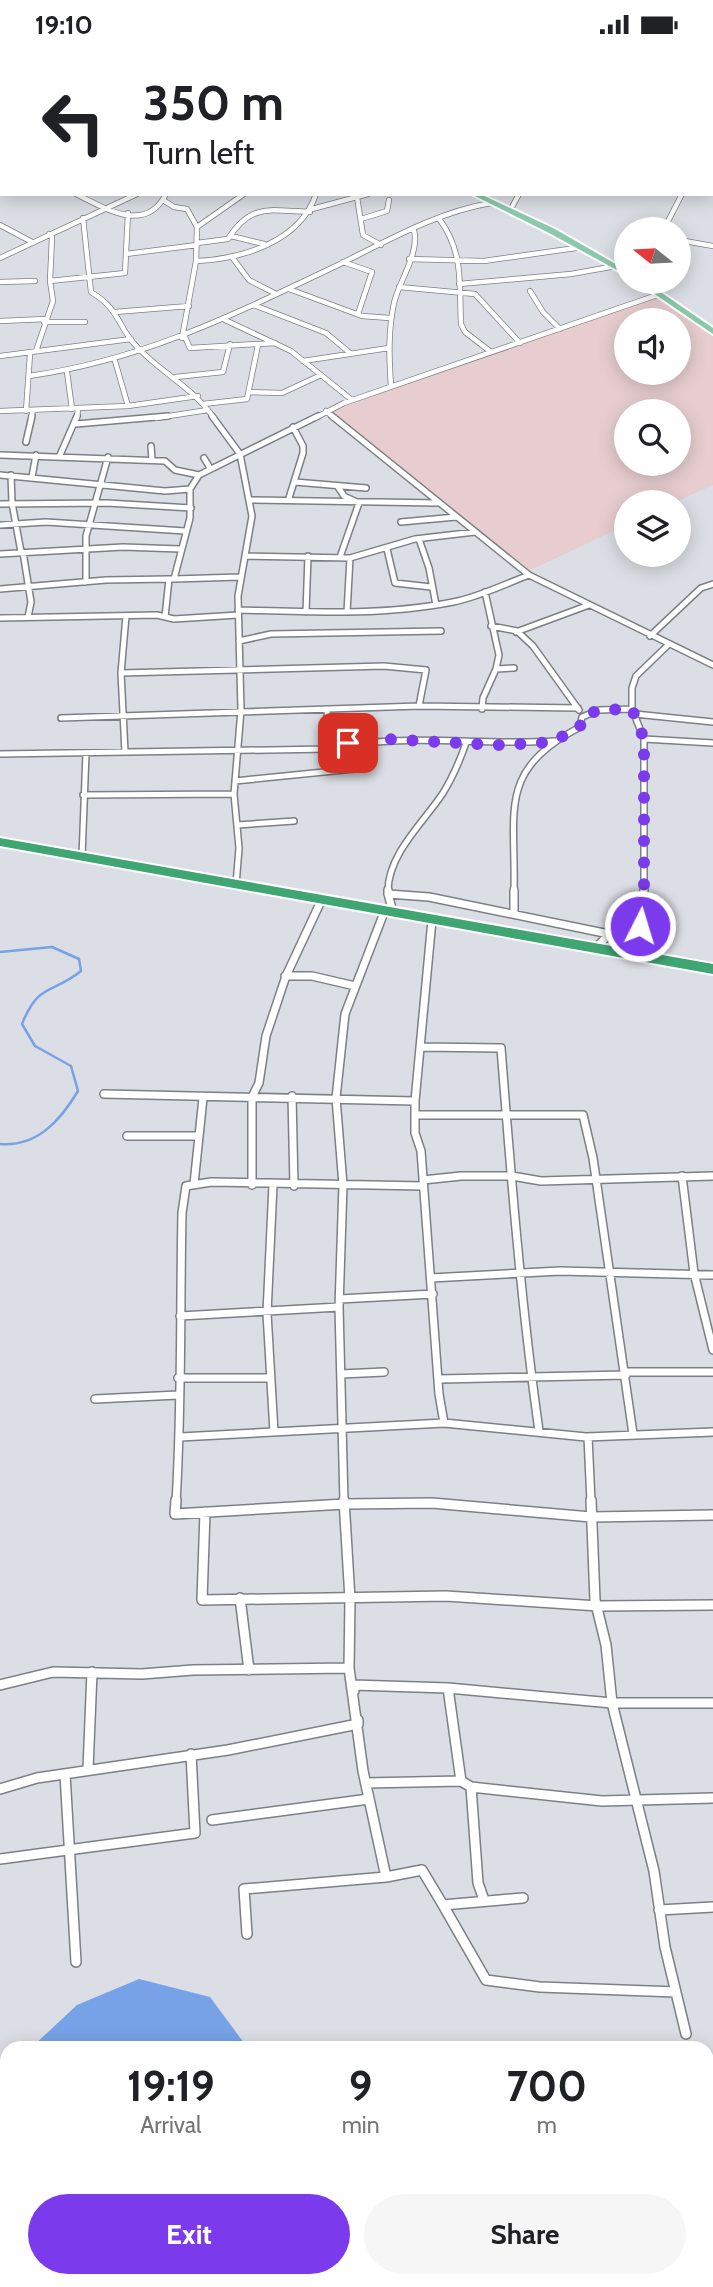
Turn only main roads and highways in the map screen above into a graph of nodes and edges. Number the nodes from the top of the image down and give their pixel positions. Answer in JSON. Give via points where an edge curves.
{"nodes":[{"id":1,"x":478,"y":196,"type":"edge"},
{"id":2,"x":488,"y":196,"type":"edge"},
{"id":3,"x":614,"y":264,"type":"edge"},
{"id":4,"x":614,"y":265,"type":"edge"},
{"id":5,"x":658,"y":294,"type":"edge"},
{"id":6,"x":665,"y":294,"type":"edge"},
{"id":7,"x":675,"y":302,"type":"junction"},
{"id":8,"x":713,"y":325,"type":"edge"},
{"id":9,"x":713,"y":332,"type":"edge"},
{"id":10,"x":0,"y":842,"type":"edge"},
{"id":11,"x":713,"y":969,"type":"edge"}],
"edges":[{"from":1,"to":4,"type":"main road"},
{"from":2,"to":3,"type":"main road"},
{"from":5,"to":7,"type":"main road"},
{"from":6,"to":7,"type":"main road"},
{"from":7,"to":8,"type":"main road"},
{"from":7,"to":9,"type":"main road"},
{"from":10,"to":11,"type":"highway"}]}
